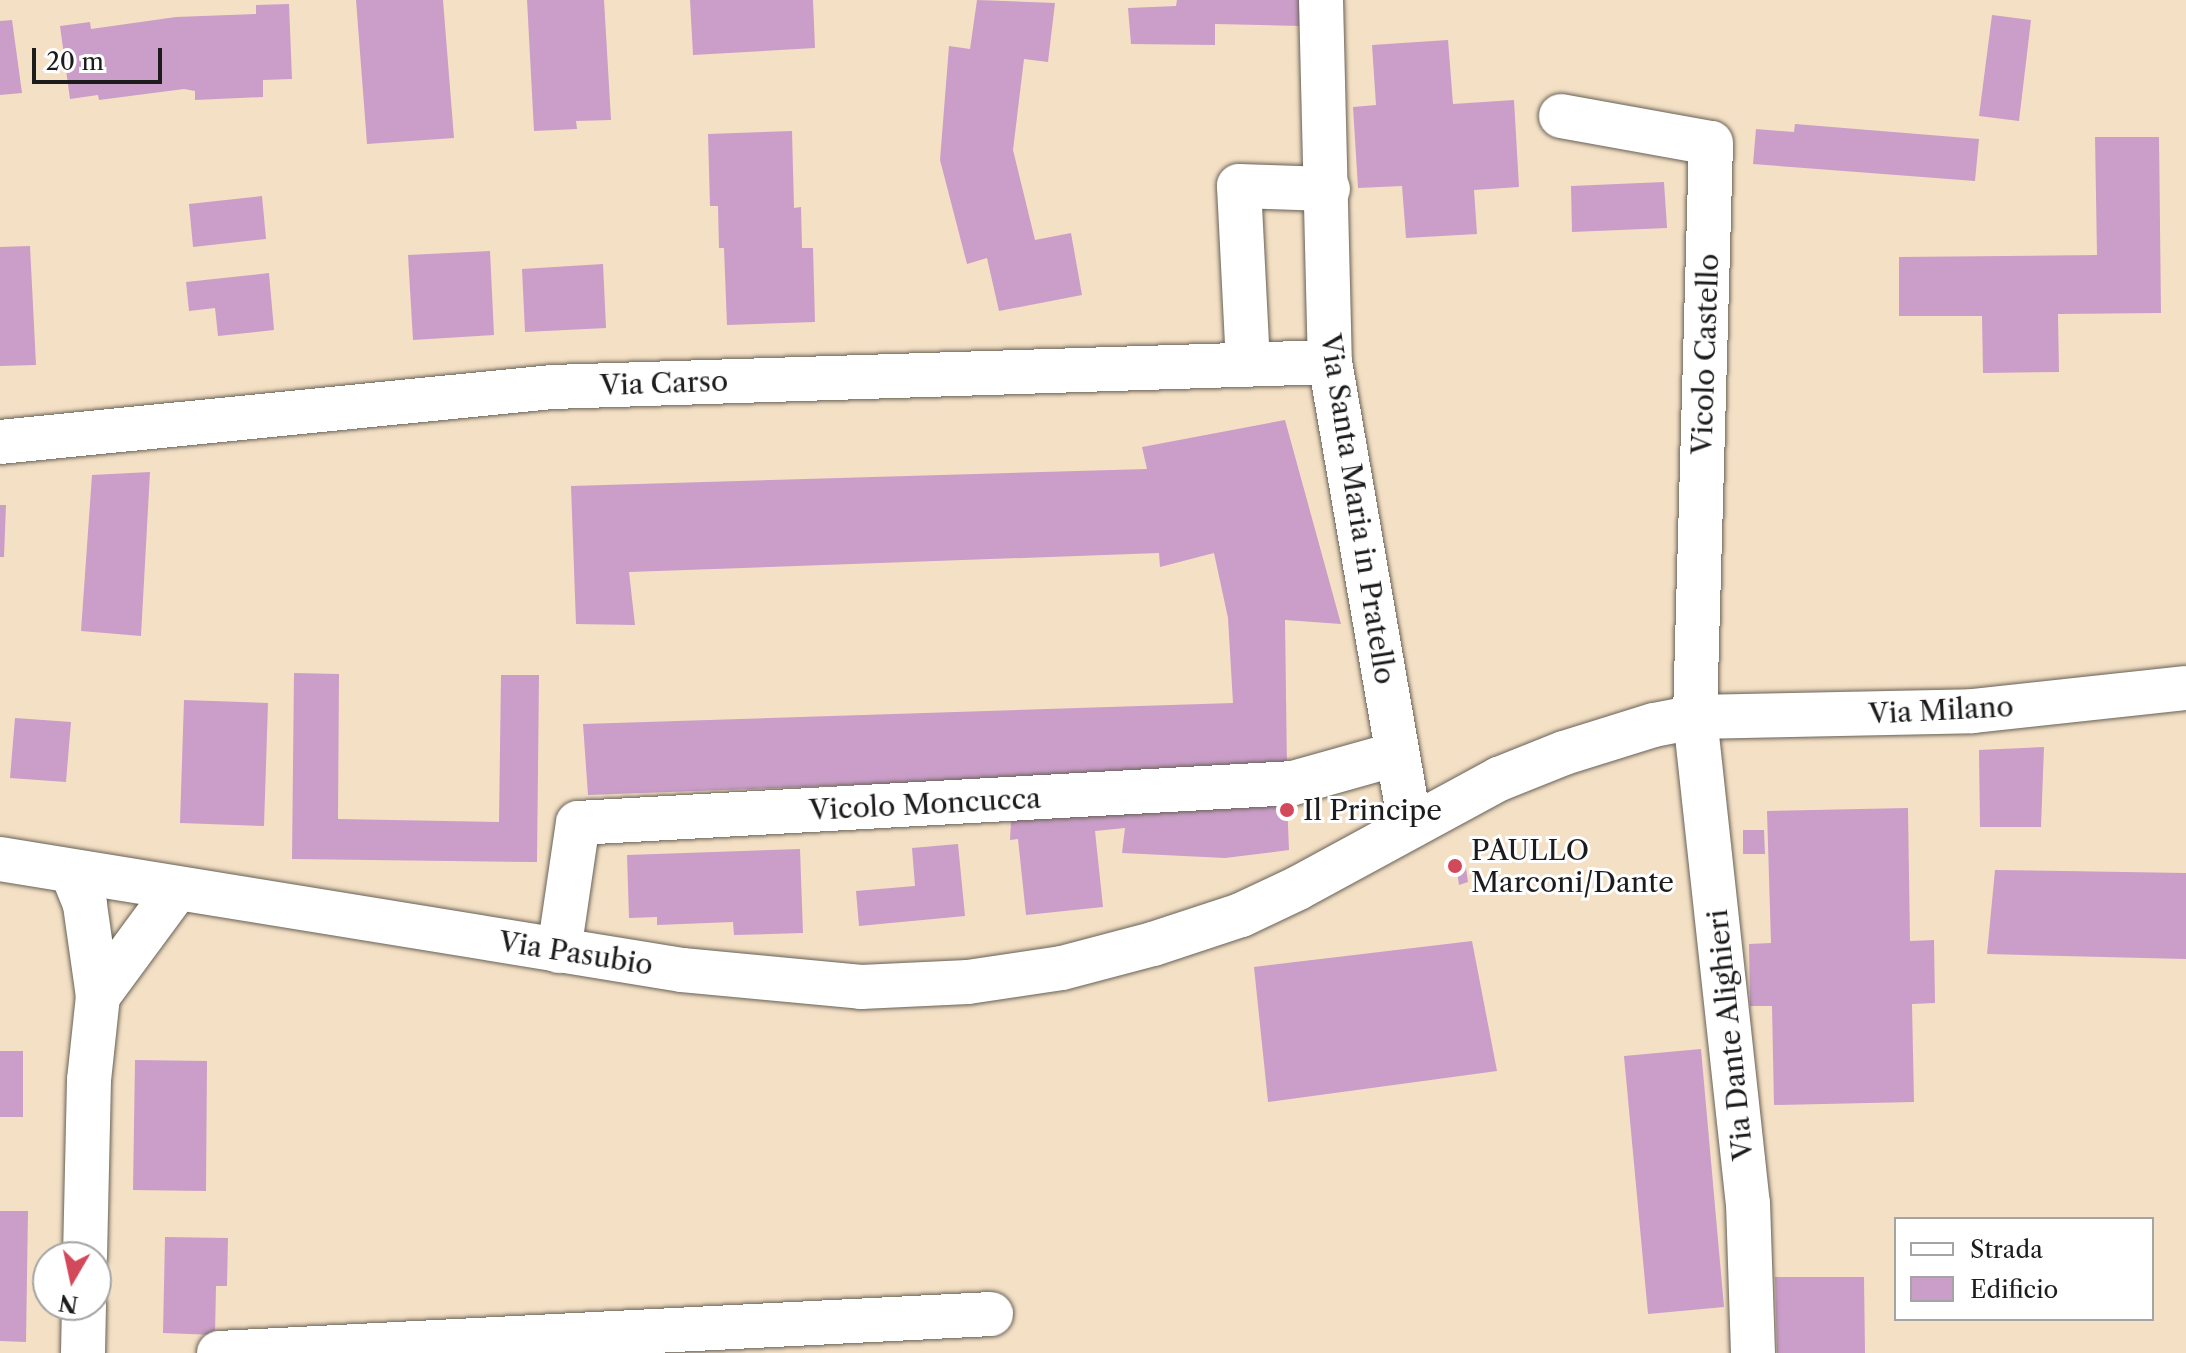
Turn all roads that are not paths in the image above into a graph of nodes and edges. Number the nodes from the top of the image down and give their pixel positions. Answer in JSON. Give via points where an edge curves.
{"nodes":[{"id":1,"x":1321,"y":0,"type":"edge"},
{"id":2,"x":1561,"y":116,"type":"dead end"},
{"id":3,"x":1328,"y":189,"type":"junction"},
{"id":4,"x":1330,"y":362,"type":"junction"},
{"id":5,"x":1248,"y":364,"type":"junction"},
{"id":6,"x":0,"y":442,"type":"edge"},
{"id":7,"x":2186,"y":688,"type":"edge"},
{"id":8,"x":1695,"y":717,"type":"junction"},
{"id":9,"x":1396,"y":754,"type":"junction"},
{"id":10,"x":1410,"y":824,"type":"junction"},
{"id":11,"x":0,"y":859,"type":"edge"},
{"id":12,"x":72,"y":872,"type":"junction"},
{"id":13,"x":177,"y":889,"type":"junction"},
{"id":14,"x":559,"y":951,"type":"junction"},
{"id":15,"x":98,"y":996,"type":"junction"},
{"id":16,"x":85,"y":1241,"type":"edge"},
{"id":17,"x":991,"y":1314,"type":"dead end"},
{"id":18,"x":84,"y":1321,"type":"edge"},
{"id":19,"x":83,"y":1353,"type":"edge"},
{"id":20,"x":219,"y":1353,"type":"edge"},
{"id":21,"x":1753,"y":1353,"type":"edge"}],
"edges":[{"from":1,"to":3,"type":"street","name":"Via Santa Maria in Pratello"},
{"from":2,"to":8,"type":"street","name":"Vicolo Castello","via":[[1711,143]]},
{"from":3,"to":4,"type":"street","name":"Via Santa Maria in Pratello"},
{"from":3,"to":5,"type":"street","via":[[1239,186]]},
{"from":4,"to":5,"type":"street","name":"Via Carso"},
{"from":4,"to":9,"type":"street","name":"Via Santa Maria in Pratello"},
{"from":5,"to":6,"type":"street","name":"Via Carso","via":[[552,387]]},
{"from":7,"to":8,"type":"street","name":"Via Milano","via":[[1973,711]]},
{"from":8,"to":10,"type":"street","name":"Via Milano","via":[[1564,753]]},
{"from":8,"to":21,"type":"street","name":"Via Dante Alighieri","via":[[1748,1203]]},
{"from":9,"to":10,"type":"street","name":"Via Santa Maria in Pratello"},
{"from":9,"to":14,"type":"street","name":"Vicolo Moncucca","via":[[1293,783],[578,823]]},
{"from":10,"to":14,"type":"street","name":"Via Pasubio","via":[[1241,915],[1153,944],[1016,976],[861,987],[697,972]]},
{"from":11,"to":12,"type":"street","name":"Via Pasubio"},
{"from":12,"to":13,"type":"street","name":"Via Pasubio"},
{"from":12,"to":15,"type":"street","via":[[85,905]]},
{"from":13,"to":14,"type":"street","name":"Via Pasubio"},
{"from":13,"to":15,"type":"street"},
{"from":15,"to":16,"type":"street","via":[[89,1080]]},
{"from":17,"to":20,"type":"street"},
{"from":18,"to":19,"type":"street"}]}
